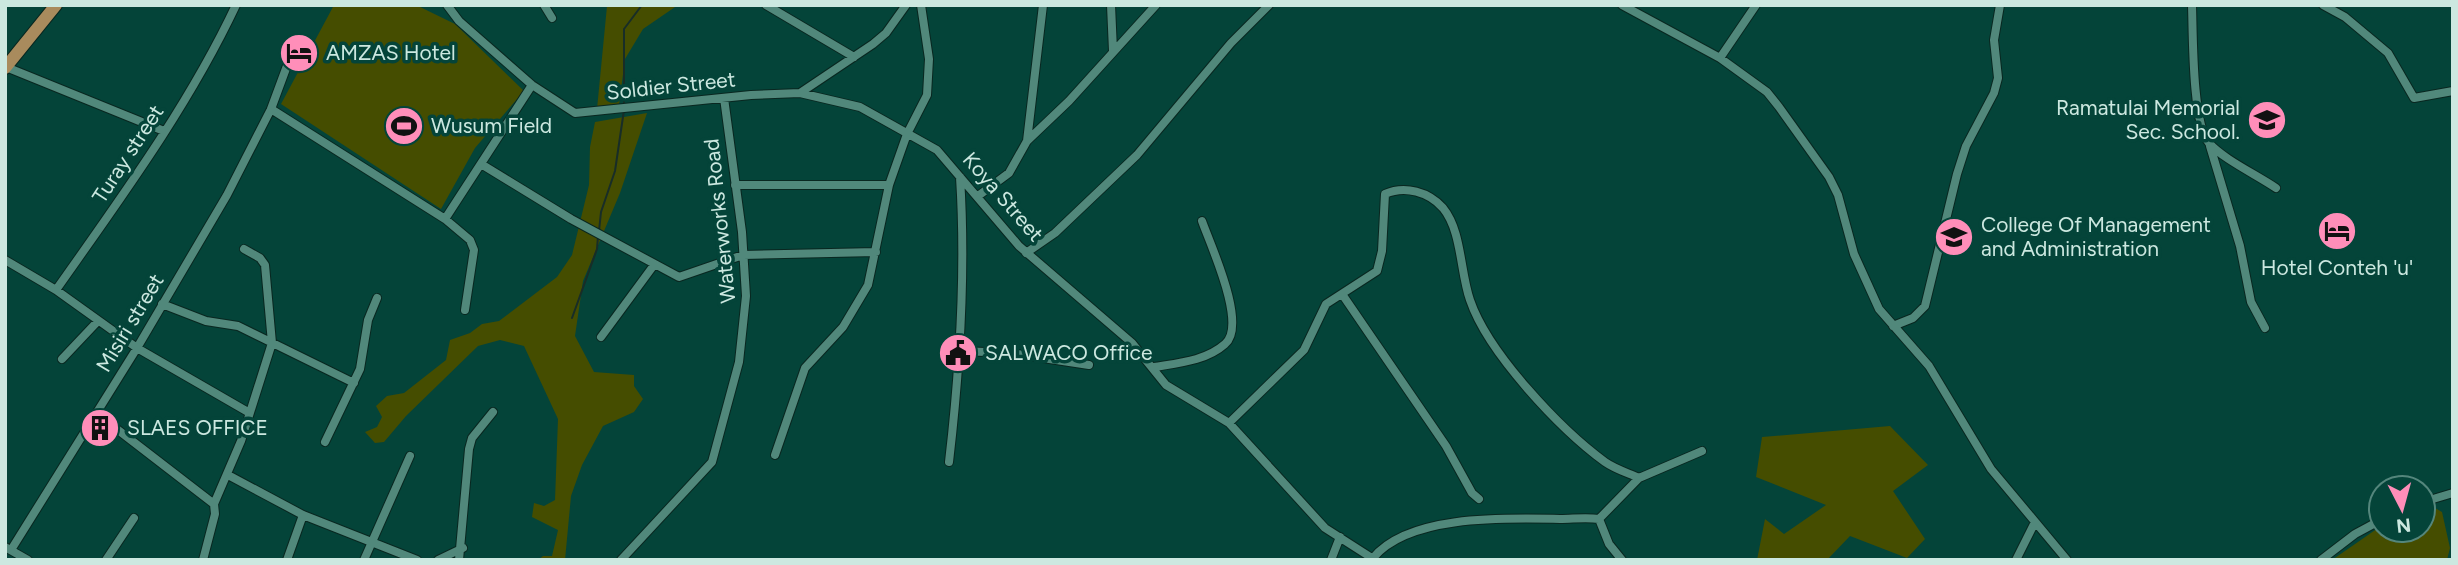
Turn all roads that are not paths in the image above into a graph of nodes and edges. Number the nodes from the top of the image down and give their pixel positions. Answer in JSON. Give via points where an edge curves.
{"nodes":[{"id":1,"x":55,"y":5,"type":"edge"},
{"id":2,"x":236,"y":5,"type":"edge"},
{"id":3,"x":447,"y":5,"type":"edge"},
{"id":4,"x":544,"y":5,"type":"edge"},
{"id":5,"x":906,"y":5,"type":"edge"},
{"id":6,"x":921,"y":5,"type":"edge"},
{"id":7,"x":1043,"y":5,"type":"edge"},
{"id":8,"x":1111,"y":5,"type":"edge"},
{"id":9,"x":1156,"y":5,"type":"edge"},
{"id":10,"x":1269,"y":5,"type":"edge"},
{"id":11,"x":1622,"y":5,"type":"edge"},
{"id":12,"x":1756,"y":5,"type":"edge"},
{"id":13,"x":2000,"y":5,"type":"edge"},
{"id":14,"x":2192,"y":5,"type":"edge"},
{"id":15,"x":2323,"y":5,"type":"edge"},
{"id":16,"x":772,"y":7,"type":"edge"},
{"id":17,"x":552,"y":18,"type":"dead end"},
{"id":18,"x":1113,"y":51,"type":"junction"},
{"id":19,"x":291,"y":55,"type":"dead end"},
{"id":20,"x":854,"y":57,"type":"junction"},
{"id":21,"x":1720,"y":58,"type":"junction"},
{"id":22,"x":6,"y":67,"type":"edge"},
{"id":23,"x":532,"y":85,"type":"junction"},
{"id":24,"x":2453,"y":91,"type":"edge"},
{"id":25,"x":800,"y":93,"type":"junction"},
{"id":26,"x":724,"y":98,"type":"junction"},
{"id":27,"x":271,"y":109,"type":"junction"},
{"id":28,"x":164,"y":131,"type":"junction"},
{"id":29,"x":907,"y":134,"type":"junction"},
{"id":30,"x":1027,"y":141,"type":"junction"},
{"id":31,"x":2209,"y":143,"type":"junction"},
{"id":32,"x":481,"y":164,"type":"junction"},
{"id":33,"x":960,"y":177,"type":"junction"},
{"id":34,"x":889,"y":185,"type":"junction"},
{"id":35,"x":736,"y":186,"type":"junction"},
{"id":36,"x":2276,"y":188,"type":"dead end"},
{"id":37,"x":978,"y":197,"type":"junction"},
{"id":38,"x":445,"y":219,"type":"junction"},
{"id":39,"x":1202,"y":221,"type":"dead end"},
{"id":40,"x":244,"y":249,"type":"dead end"},
{"id":41,"x":876,"y":252,"type":"junction"},
{"id":42,"x":1026,"y":253,"type":"junction"},
{"id":43,"x":743,"y":254,"type":"junction"},
{"id":44,"x":5,"y":260,"type":"edge"},
{"id":45,"x":654,"y":265,"type":"junction"},
{"id":46,"x":56,"y":290,"type":"junction"},
{"id":47,"x":1342,"y":294,"type":"junction"},
{"id":48,"x":377,"y":298,"type":"dead end"},
{"id":49,"x":162,"y":304,"type":"junction"},
{"id":50,"x":465,"y":310,"type":"dead end"},
{"id":51,"x":97,"y":322,"type":"junction"},
{"id":52,"x":1893,"y":326,"type":"junction"},
{"id":53,"x":2265,"y":328,"type":"dead end"},
{"id":54,"x":601,"y":337,"type":"dead end"},
{"id":55,"x":272,"y":343,"type":"junction"},
{"id":56,"x":137,"y":348,"type":"junction"},
{"id":57,"x":960,"y":351,"type":"junction"},
{"id":58,"x":62,"y":359,"type":"dead end"},
{"id":59,"x":1089,"y":365,"type":"dead end"},
{"id":60,"x":1154,"y":367,"type":"junction"},
{"id":61,"x":354,"y":383,"type":"junction"},
{"id":62,"x":248,"y":412,"type":"junction"},
{"id":63,"x":493,"y":412,"type":"dead end"},
{"id":64,"x":96,"y":414,"type":"junction"},
{"id":65,"x":1229,"y":423,"type":"junction"},
{"id":66,"x":325,"y":442,"type":"dead end"},
{"id":67,"x":1702,"y":451,"type":"dead end"},
{"id":68,"x":775,"y":455,"type":"dead end"},
{"id":69,"x":410,"y":457,"type":"dead end"},
{"id":70,"x":949,"y":462,"type":"dead end"},
{"id":71,"x":228,"y":475,"type":"junction"},
{"id":72,"x":1639,"y":478,"type":"junction"},
{"id":73,"x":1479,"y":499,"type":"dead end"},
{"id":74,"x":214,"y":504,"type":"junction"},
{"id":75,"x":303,"y":515,"type":"junction"},
{"id":76,"x":134,"y":518,"type":"dead end"},
{"id":77,"x":1598,"y":519,"type":"junction"},
{"id":78,"x":2035,"y":522,"type":"junction"},
{"id":79,"x":2367,"y":528,"type":"edge"},
{"id":80,"x":1340,"y":537,"type":"junction"},
{"id":81,"x":371,"y":541,"type":"junction"},
{"id":82,"x":463,"y":548,"type":"junction"},
{"id":83,"x":8,"y":549,"type":"edge"},
{"id":84,"x":1374,"y":559,"type":"edge"},
{"id":85,"x":28,"y":560,"type":"edge"},
{"id":86,"x":106,"y":560,"type":"edge"},
{"id":87,"x":202,"y":560,"type":"edge"},
{"id":88,"x":287,"y":560,"type":"edge"},
{"id":89,"x":364,"y":560,"type":"edge"},
{"id":90,"x":417,"y":560,"type":"edge"},
{"id":91,"x":438,"y":560,"type":"edge"},
{"id":92,"x":459,"y":560,"type":"edge"},
{"id":93,"x":621,"y":560,"type":"edge"},
{"id":94,"x":1331,"y":560,"type":"edge"},
{"id":95,"x":1622,"y":560,"type":"edge"},
{"id":96,"x":2016,"y":560,"type":"edge"},
{"id":97,"x":2067,"y":560,"type":"edge"},
{"id":98,"x":2321,"y":560,"type":"edge"}],
"edges":[{"from":1,"to":22,"type":"main road"},
{"from":2,"to":28,"type":"street","name":"Turay street"},
{"from":3,"to":23,"type":"street","name":"Soldier Street"},
{"from":4,"to":17,"type":"street"},
{"from":5,"to":20,"type":"street","name":"Soldier Street","via":[[886,33]]},
{"from":6,"to":29,"type":"street","via":[[930,77],[927,95]]},
{"from":7,"to":30,"type":"street"},
{"from":8,"to":18,"type":"street"},
{"from":9,"to":18,"type":"street"},
{"from":10,"to":42,"type":"street","via":[[1137,155],[1055,233]]},
{"from":11,"to":21,"type":"street"},
{"from":12,"to":21,"type":"street"},
{"from":13,"to":52,"type":"street","via":[[1994,40],[1998,78],[1957,174],[1925,306],[1913,318]]},
{"from":14,"to":31,"type":"street","via":[[2196,92],[2202,130]]},
{"from":15,"to":24,"type":"street","via":[[2345,16],[2388,53],[2414,98]]},
{"from":16,"to":20,"type":"street"},
{"from":18,"to":30,"type":"street"},
{"from":19,"to":27,"type":"street","name":"Misiri street"},
{"from":20,"to":25,"type":"street","name":"Soldier Street"},
{"from":21,"to":52,"type":"street","via":[[1767,92],[1829,177],[1854,254],[1879,309]]},
{"from":22,"to":28,"type":"street"},
{"from":23,"to":26,"type":"street","name":"Soldier Street","via":[[575,113]]},
{"from":23,"to":32,"type":"street"},
{"from":25,"to":26,"type":"street","name":"Soldier Street"},
{"from":25,"to":29,"type":"street","name":"Koya Street","via":[[860,107]]},
{"from":26,"to":35,"type":"street","name":"Waterworks Road"},
{"from":27,"to":38,"type":"street"},
{"from":27,"to":49,"type":"street","name":"Misiri street","via":[[227,195]]},
{"from":28,"to":46,"type":"street","name":"Turay street"},
{"from":29,"to":33,"type":"street","name":"Koya Street","via":[[937,150]]},
{"from":29,"to":34,"type":"street"},
{"from":30,"to":37,"type":"street","via":[[1009,173]]},
{"from":31,"to":36,"type":"street"},
{"from":31,"to":53,"type":"street","via":[[2235,226],[2251,302]]},
{"from":32,"to":38,"type":"street"},
{"from":32,"to":45,"type":"street"},
{"from":33,"to":37,"type":"street","name":"Koya Street"},
{"from":33,"to":57,"type":"street"},
{"from":34,"to":35,"type":"street"},
{"from":34,"to":41,"type":"street"},
{"from":35,"to":43,"type":"street","name":"Waterworks Road"},
{"from":37,"to":42,"type":"street","name":"Koya Street"},
{"from":38,"to":50,"type":"street","via":[[471,240],[474,250]]},
{"from":39,"to":60,"type":"street","via":[[1226,287],[1233,319],[1231,335],[1225,344],[1193,361]]},
{"from":40,"to":55,"type":"street","via":[[265,265]]},
{"from":41,"to":43,"type":"street"},
{"from":41,"to":68,"type":"street","via":[[858,307],[806,368]]},
{"from":42,"to":60,"type":"street","name":"Koya Street","via":[[1089,303]]},
{"from":43,"to":45,"type":"street","via":[[678,277]]},
{"from":43,"to":93,"type":"street","name":"Waterworks Road","via":[[744,329],[712,462]]},
{"from":44,"to":46,"type":"street"},
{"from":45,"to":54,"type":"street"},
{"from":46,"to":51,"type":"street"},
{"from":47,"to":65,"type":"street","via":[[1326,304],[1304,350]]},
{"from":47,"to":72,"type":"street","via":[[1379,267],[1385,194],[1411,191],[1431,196],[1452,226],[1470,301],[1498,350],[1558,421],[1607,464]]},
{"from":47,"to":73,"type":"street"},
{"from":48,"to":61,"type":"street"},
{"from":49,"to":55,"type":"street","via":[[206,321],[238,327]]},
{"from":49,"to":56,"type":"street","name":"Misiri street"},
{"from":51,"to":56,"type":"street"},
{"from":51,"to":58,"type":"street"},
{"from":52,"to":78,"type":"street","via":[[1930,366],[1991,469]]},
{"from":55,"to":61,"type":"street"},
{"from":55,"to":62,"type":"street"},
{"from":56,"to":62,"type":"street"},
{"from":56,"to":64,"type":"street","name":"Misiri street"},
{"from":57,"to":59,"type":"street"},
{"from":57,"to":70,"type":"street"},
{"from":60,"to":65,"type":"street","name":"Koya Street","via":[[1179,396]]},
{"from":61,"to":66,"type":"street"},
{"from":62,"to":71,"type":"street"},
{"from":63,"to":82,"type":"street","via":[[468,449]]},
{"from":64,"to":74,"type":"street"},
{"from":64,"to":83,"type":"street","name":"Misiri street"},
{"from":65,"to":80,"type":"street","name":"Koya Street","via":[[1325,528]]},
{"from":67,"to":72,"type":"street"},
{"from":69,"to":81,"type":"street"},
{"from":71,"to":74,"type":"street"},
{"from":71,"to":75,"type":"street"},
{"from":72,"to":77,"type":"street"},
{"from":74,"to":87,"type":"street"},
{"from":75,"to":81,"type":"street"},
{"from":75,"to":88,"type":"street"},
{"from":76,"to":86,"type":"street"},
{"from":77,"to":84,"type":"street","via":[[1509,517],[1428,528],[1382,546]]},
{"from":77,"to":95,"type":"street"},
{"from":78,"to":96,"type":"street"},
{"from":78,"to":97,"type":"street"},
{"from":79,"to":98,"type":"street"},
{"from":80,"to":84,"type":"street","name":"Koya Street"},
{"from":80,"to":94,"type":"street"},
{"from":81,"to":89,"type":"street"},
{"from":81,"to":90,"type":"street"},
{"from":82,"to":91,"type":"street"},
{"from":82,"to":92,"type":"street"},
{"from":83,"to":85,"type":"street"}]}
